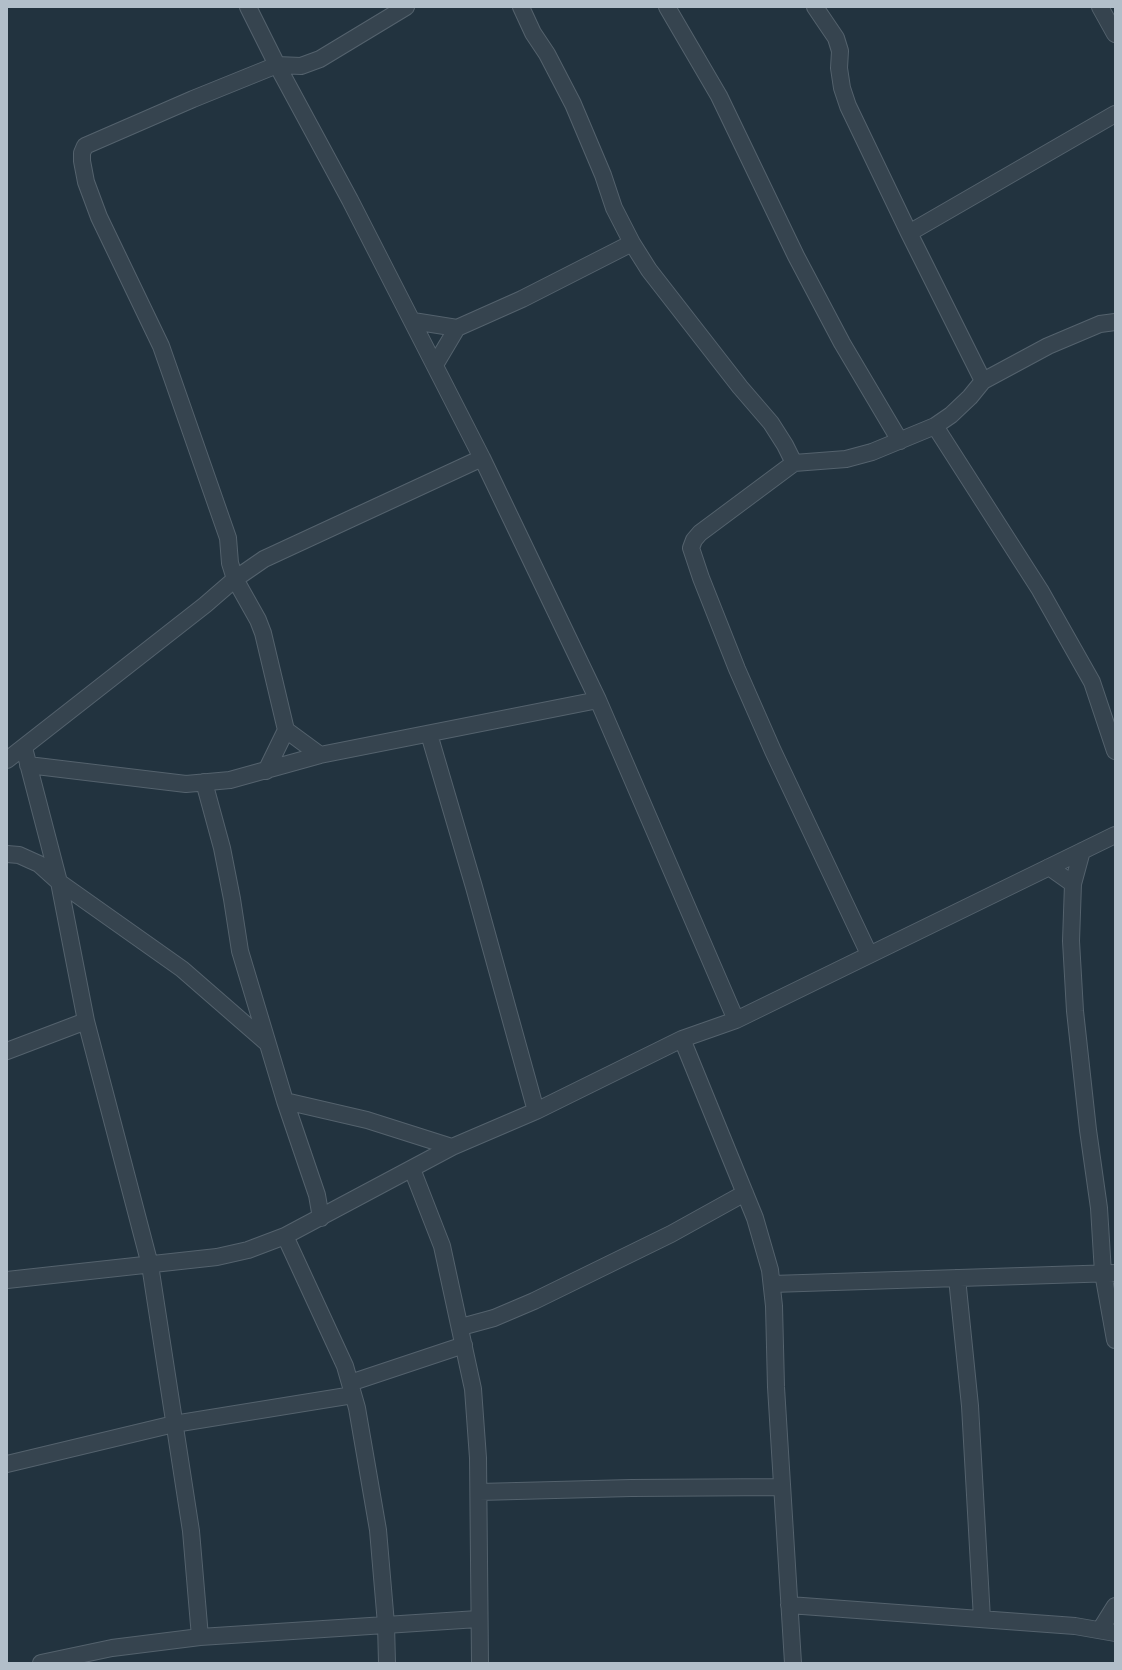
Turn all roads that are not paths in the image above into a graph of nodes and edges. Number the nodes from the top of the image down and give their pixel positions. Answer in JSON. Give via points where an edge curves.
{"nodes":[{"id":1,"x":248,"y":7,"type":"edge"},
{"id":2,"x":406,"y":7,"type":"edge"},
{"id":3,"x":521,"y":7,"type":"edge"},
{"id":4,"x":667,"y":7,"type":"edge"},
{"id":5,"x":815,"y":7,"type":"edge"},
{"id":6,"x":1100,"y":7,"type":"edge"},
{"id":7,"x":1115,"y":34,"type":"edge"},
{"id":8,"x":277,"y":65,"type":"junction"},
{"id":9,"x":1115,"y":114,"type":"edge"},
{"id":10,"x":909,"y":233,"type":"junction"},
{"id":11,"x":632,"y":243,"type":"junction"},
{"id":12,"x":412,"y":321,"type":"junction"},
{"id":13,"x":1115,"y":322,"type":"edge"},
{"id":14,"x":457,"y":328,"type":"junction"},
{"id":15,"x":435,"y":365,"type":"junction"},
{"id":16,"x":982,"y":381,"type":"junction"},
{"id":17,"x":935,"y":426,"type":"junction"},
{"id":18,"x":900,"y":441,"type":"junction"},
{"id":19,"x":482,"y":458,"type":"junction"},
{"id":20,"x":794,"y":463,"type":"junction"},
{"id":21,"x":235,"y":579,"type":"junction"},
{"id":22,"x":598,"y":700,"type":"junction"},
{"id":23,"x":286,"y":730,"type":"junction"},
{"id":24,"x":429,"y":734,"type":"junction"},
{"id":25,"x":24,"y":748,"type":"junction"},
{"id":26,"x":1115,"y":751,"type":"edge"},
{"id":27,"x":320,"y":755,"type":"junction"},
{"id":28,"x":7,"y":760,"type":"edge"},
{"id":29,"x":28,"y":766,"type":"junction"},
{"id":30,"x":266,"y":771,"type":"junction"},
{"id":31,"x":204,"y":782,"type":"junction"},
{"id":32,"x":1115,"y":835,"type":"edge"},
{"id":33,"x":1082,"y":851,"type":"junction"},
{"id":34,"x":7,"y":854,"type":"edge"},
{"id":35,"x":1049,"y":867,"type":"junction"},
{"id":36,"x":59,"y":882,"type":"junction"},
{"id":37,"x":1073,"y":884,"type":"junction"},
{"id":38,"x":869,"y":954,"type":"junction"},
{"id":39,"x":736,"y":1020,"type":"junction"},
{"id":40,"x":86,"y":1021,"type":"junction"},
{"id":41,"x":682,"y":1039,"type":"junction"},
{"id":42,"x":267,"y":1042,"type":"junction"},
{"id":43,"x":10,"y":1044,"type":"edge"},
{"id":44,"x":285,"y":1101,"type":"junction"},
{"id":45,"x":536,"y":1111,"type":"junction"},
{"id":46,"x":452,"y":1148,"type":"junction"},
{"id":47,"x":412,"y":1168,"type":"junction"},
{"id":48,"x":745,"y":1193,"type":"junction"},
{"id":49,"x":321,"y":1218,"type":"junction"},
{"id":50,"x":285,"y":1236,"type":"junction"},
{"id":51,"x":150,"y":1265,"type":"junction"},
{"id":52,"x":1109,"y":1273,"type":"edge"},
{"id":53,"x":957,"y":1278,"type":"junction"},
{"id":54,"x":7,"y":1280,"type":"edge"},
{"id":55,"x":772,"y":1284,"type":"junction"},
{"id":56,"x":461,"y":1327,"type":"junction"},
{"id":57,"x":1115,"y":1340,"type":"edge"},
{"id":58,"x":464,"y":1345,"type":"junction"},
{"id":59,"x":351,"y":1389,"type":"junction"},
{"id":60,"x":174,"y":1424,"type":"junction"},
{"id":61,"x":7,"y":1464,"type":"edge"},
{"id":62,"x":782,"y":1487,"type":"junction"},
{"id":63,"x":479,"y":1492,"type":"junction"},
{"id":64,"x":789,"y":1604,"type":"junction"},
{"id":65,"x":1115,"y":1606,"type":"edge"},
{"id":66,"x":982,"y":1619,"type":"junction"},
{"id":67,"x":478,"y":1620,"type":"junction"},
{"id":68,"x":386,"y":1624,"type":"junction"},
{"id":69,"x":1107,"y":1632,"type":"edge"},
{"id":70,"x":200,"y":1637,"type":"junction"},
{"id":71,"x":113,"y":1656,"type":"edge"},
{"id":72,"x":41,"y":1663,"type":"edge"},
{"id":73,"x":387,"y":1663,"type":"edge"},
{"id":74,"x":480,"y":1663,"type":"edge"},
{"id":75,"x":793,"y":1663,"type":"edge"}],
"edges":[{"from":1,"to":8,"type":"street"},
{"from":2,"to":8,"type":"street","via":[[320,59],[301,66]]},
{"from":3,"to":11,"type":"street","via":[[573,104],[614,208]]},
{"from":4,"to":18,"type":"street","via":[[719,96],[796,256],[842,343]]},
{"from":5,"to":10,"type":"street","via":[[836,38],[840,51],[842,88],[848,106]]},
{"from":6,"to":7,"type":"street"},
{"from":8,"to":12,"type":"street"},
{"from":8,"to":21,"type":"street","via":[[85,146],[82,153],[86,182],[99,217],[161,346],[228,538],[230,563]]},
{"from":9,"to":10,"type":"street"},
{"from":10,"to":16,"type":"street"},
{"from":11,"to":14,"type":"street","via":[[522,299]]},
{"from":11,"to":20,"type":"street","via":[[649,270],[771,423]]},
{"from":12,"to":14,"type":"street"},
{"from":12,"to":15,"type":"street"},
{"from":13,"to":16,"type":"street","via":[[1100,324],[1048,346]]},
{"from":14,"to":15,"type":"street"},
{"from":15,"to":19,"type":"street"},
{"from":16,"to":17,"type":"street","via":[[970,397]]},
{"from":17,"to":18,"type":"street"},
{"from":17,"to":26,"type":"street","via":[[1040,590],[1092,682]]},
{"from":18,"to":20,"type":"street","via":[[846,459]]},
{"from":19,"to":21,"type":"street","via":[[264,559]]},
{"from":19,"to":22,"type":"street"},
{"from":20,"to":38,"type":"street","via":[[700,533],[692,548],[701,578],[749,697]]},
{"from":21,"to":23,"type":"street","via":[[263,633]]},
{"from":21,"to":25,"type":"street"},
{"from":22,"to":24,"type":"street"},
{"from":22,"to":39,"type":"street"},
{"from":23,"to":27,"type":"street"},
{"from":23,"to":30,"type":"street"},
{"from":24,"to":27,"type":"street"},
{"from":24,"to":45,"type":"street"},
{"from":25,"to":28,"type":"street"},
{"from":25,"to":29,"type":"street"},
{"from":27,"to":30,"type":"street"},
{"from":29,"to":31,"type":"street","via":[[152,781],[186,784]]},
{"from":29,"to":36,"type":"street"},
{"from":30,"to":31,"type":"street","via":[[230,780]]},
{"from":31,"to":42,"type":"street","via":[[222,848],[240,951]]},
{"from":32,"to":33,"type":"street"},
{"from":33,"to":35,"type":"street"},
{"from":33,"to":37,"type":"street"},
{"from":34,"to":36,"type":"street","via":[[19,855],[39,864]]},
{"from":35,"to":37,"type":"street"},
{"from":35,"to":38,"type":"street"},
{"from":36,"to":40,"type":"street"},
{"from":36,"to":42,"type":"street","via":[[182,969]]},
{"from":37,"to":52,"type":"street","via":[[1071,941],[1075,1011],[1088,1130]]},
{"from":38,"to":39,"type":"street"},
{"from":39,"to":41,"type":"street"},
{"from":40,"to":43,"type":"street"},
{"from":40,"to":51,"type":"street"},
{"from":41,"to":45,"type":"street"},
{"from":41,"to":48,"type":"street"},
{"from":42,"to":44,"type":"street"},
{"from":44,"to":46,"type":"street","via":[[367,1120]]},
{"from":44,"to":49,"type":"street","via":[[317,1195]]},
{"from":45,"to":46,"type":"street"},
{"from":46,"to":47,"type":"street"},
{"from":47,"to":49,"type":"street"},
{"from":47,"to":56,"type":"street","via":[[442,1246]]},
{"from":48,"to":55,"type":"street","via":[[755,1218]]},
{"from":48,"to":56,"type":"street","via":[[671,1234],[548,1295],[494,1318]]},
{"from":49,"to":50,"type":"street"},
{"from":50,"to":51,"type":"street","via":[[248,1250],[217,1257]]},
{"from":50,"to":59,"type":"street","via":[[345,1366]]},
{"from":51,"to":54,"type":"street"},
{"from":51,"to":60,"type":"street"},
{"from":52,"to":53,"type":"street"},
{"from":52,"to":57,"type":"street"},
{"from":53,"to":55,"type":"street"},
{"from":53,"to":66,"type":"street","via":[[970,1406]]},
{"from":55,"to":62,"type":"street"},
{"from":56,"to":58,"type":"street"},
{"from":58,"to":59,"type":"street"},
{"from":58,"to":63,"type":"street","via":[[473,1389]]},
{"from":59,"to":60,"type":"street"},
{"from":59,"to":68,"type":"street","via":[[357,1408],[378,1530]]},
{"from":60,"to":61,"type":"street"},
{"from":60,"to":70,"type":"street","via":[[191,1531]]},
{"from":62,"to":63,"type":"street"},
{"from":62,"to":64,"type":"street"},
{"from":63,"to":67,"type":"street"},
{"from":64,"to":66,"type":"street"},
{"from":64,"to":75,"type":"street"},
{"from":65,"to":69,"type":"street"},
{"from":66,"to":69,"type":"street","via":[[1074,1626]]},
{"from":67,"to":68,"type":"street"},
{"from":67,"to":74,"type":"street"},
{"from":68,"to":70,"type":"street"},
{"from":68,"to":73,"type":"street"},
{"from":70,"to":71,"type":"street"},
{"from":71,"to":72,"type":"street"}]}
